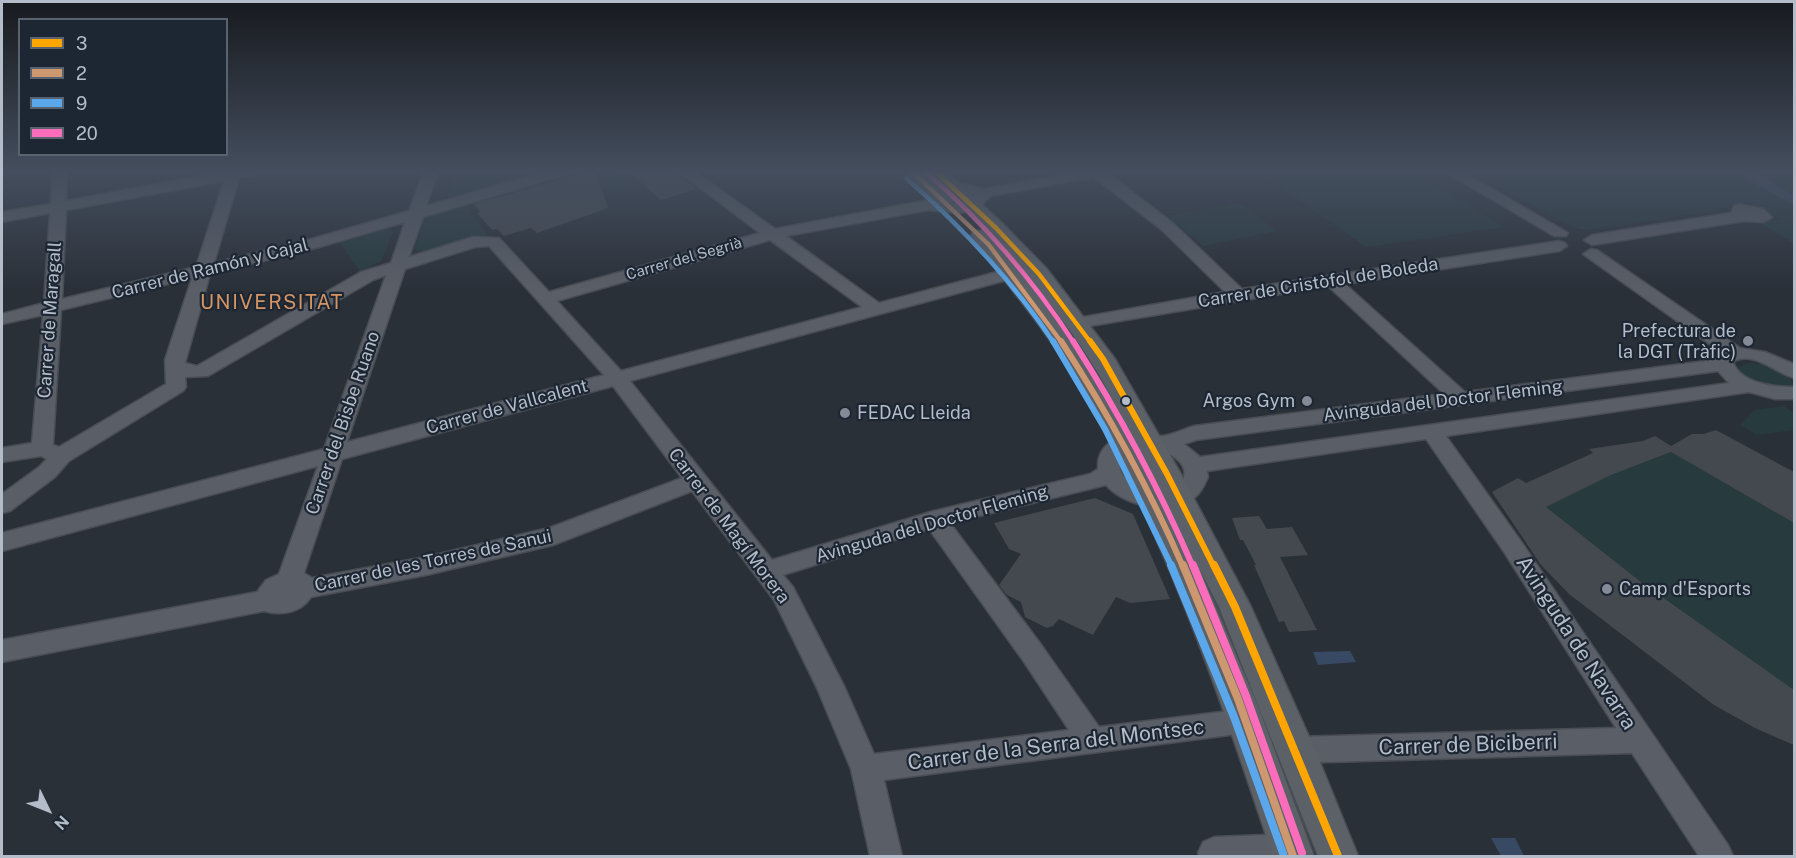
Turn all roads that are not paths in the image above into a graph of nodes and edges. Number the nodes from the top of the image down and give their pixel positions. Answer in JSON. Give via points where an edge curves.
{"nodes":[{"id":1,"x":35,"y":211,"type":"edge"},
{"id":2,"x":57,"y":211,"type":"edge"},
{"id":3,"x":222,"y":211,"type":"edge"},
{"id":4,"x":421,"y":211,"type":"edge"},
{"id":5,"x":741,"y":211,"type":"edge"},
{"id":6,"x":892,"y":211,"type":"edge"},
{"id":7,"x":964,"y":211,"type":"edge"},
{"id":8,"x":968,"y":211,"type":"edge"},
{"id":9,"x":1148,"y":211,"type":"edge"},
{"id":10,"x":1518,"y":211,"type":"edge"},
{"id":11,"x":418,"y":212,"type":"junction"},
{"id":12,"x":1744,"y":216,"type":"dead end"},
{"id":13,"x":2,"y":217,"type":"edge"},
{"id":14,"x":773,"y":234,"type":"junction"},
{"id":15,"x":1575,"y":246,"type":"junction"},
{"id":16,"x":397,"y":266,"type":"junction"},
{"id":17,"x":204,"y":272,"type":"junction"},
{"id":18,"x":1012,"y":273,"type":"junction"},
{"id":19,"x":1332,"y":281,"type":"junction"},
{"id":20,"x":1238,"y":295,"type":"junction"},
{"id":21,"x":547,"y":298,"type":"junction"},
{"id":22,"x":53,"y":307,"type":"junction"},
{"id":23,"x":875,"y":308,"type":"junction"},
{"id":24,"x":2,"y":320,"type":"edge"},
{"id":25,"x":1078,"y":323,"type":"junction"},
{"id":26,"x":1730,"y":359,"type":"junction"},
{"id":27,"x":174,"y":366,"type":"junction"},
{"id":28,"x":1790,"y":366,"type":"edge"},
{"id":29,"x":616,"y":377,"type":"junction"},
{"id":30,"x":1750,"y":386,"type":"junction"},
{"id":31,"x":1794,"y":393,"type":"edge"},
{"id":32,"x":1461,"y":399,"type":"junction"},
{"id":33,"x":1431,"y":431,"type":"junction"},
{"id":34,"x":1144,"y":442,"type":"junction"},
{"id":35,"x":51,"y":452,"type":"junction"},
{"id":36,"x":333,"y":454,"type":"junction"},
{"id":37,"x":2,"y":455,"type":"edge"},
{"id":38,"x":1194,"y":465,"type":"junction"},
{"id":39,"x":1108,"y":478,"type":"junction"},
{"id":40,"x":697,"y":481,"type":"junction"},
{"id":41,"x":1164,"y":498,"type":"junction"},
{"id":42,"x":2,"y":505,"type":"edge"},
{"id":43,"x":934,"y":519,"type":"junction"},
{"id":44,"x":2,"y":542,"type":"edge"},
{"id":45,"x":767,"y":571,"type":"junction"},
{"id":46,"x":296,"y":584,"type":"junction"},
{"id":47,"x":2,"y":651,"type":"edge"},
{"id":48,"x":1245,"y":721,"type":"junction"},
{"id":49,"x":1640,"y":740,"type":"junction"},
{"id":50,"x":1092,"y":741,"type":"junction"},
{"id":51,"x":1296,"y":750,"type":"junction"},
{"id":52,"x":866,"y":768,"type":"junction"},
{"id":53,"x":1292,"y":853,"type":"edge"},
{"id":54,"x":1214,"y":854,"type":"dead end"},
{"id":55,"x":886,"y":856,"type":"edge"},
{"id":56,"x":1338,"y":856,"type":"edge"},
{"id":57,"x":1717,"y":856,"type":"edge"}],
"edges":[{"from":1,"to":13,"type":"street"},
{"from":2,"to":22,"type":"street","name":"Carrer de Maragall"},
{"from":3,"to":17,"type":"street"},
{"from":4,"to":11,"type":"street","name":"Carrer de Ramón y Cajal"},
{"from":5,"to":14,"type":"street"},
{"from":6,"to":14,"type":"street","name":"Carrer del Segrià"},
{"from":7,"to":18,"type":"main road"},
{"from":8,"to":25,"type":"main road","via":[[1039,274]]},
{"from":9,"to":20,"type":"street"},
{"from":10,"to":15,"type":"street"},
{"from":11,"to":16,"type":"street","name":"Carrer del Bisbe Ruano"},
{"from":11,"to":17,"type":"street","name":"Carrer de Ramón y Cajal"},
{"from":12,"to":15,"type":"street","name":"Carrer de Cristòfol de Boleda"},
{"from":14,"to":21,"type":"street","name":"Carrer del Segrià"},
{"from":14,"to":23,"type":"street"},
{"from":15,"to":19,"type":"street","name":"Carrer de Cristòfol de Boleda"},
{"from":15,"to":26,"type":"street"},
{"from":16,"to":21,"type":"street","name":"Carrer de Magí Morera","via":[[479,241],[493,241]]},
{"from":16,"to":27,"type":"street","via":[[367,276],[201,372]]},
{"from":16,"to":36,"type":"street","name":"Carrer del Bisbe Ruano"},
{"from":17,"to":22,"type":"street","name":"Carrer de Ramón y Cajal"},
{"from":17,"to":27,"type":"street"},
{"from":18,"to":23,"type":"street","name":"Carrer de Vallcalent"},
{"from":18,"to":34,"type":"main road","via":[[1082,369]]},
{"from":19,"to":20,"type":"street","name":"Carrer de Cristòfol de Boleda"},
{"from":19,"to":32,"type":"street"},
{"from":20,"to":25,"type":"street","name":"Carrer de Cristòfol de Boleda"},
{"from":21,"to":29,"type":"street","name":"Carrer de Magí Morera"},
{"from":22,"to":24,"type":"street","name":"Carrer de Ramón y Cajal"},
{"from":22,"to":35,"type":"street","name":"Carrer de Maragall","via":[[47,361]]},
{"from":23,"to":29,"type":"street","name":"Carrer de Vallcalent"},
{"from":25,"to":34,"type":"main road","via":[[1103,359]]},
{"from":26,"to":28,"type":"street","via":[[1756,355]]},
{"from":26,"to":30,"type":"street","via":[[1732,375]]},
{"from":26,"to":32,"type":"street","name":"Avinguda del Doctor Fleming"},
{"from":27,"to":35,"type":"street","via":[[176,387]]},
{"from":29,"to":36,"type":"street","name":"Carrer de Vallcalent"},
{"from":29,"to":40,"type":"street","name":"Carrer de Magí Morera"},
{"from":30,"to":31,"type":"street","via":[[1778,394]]},
{"from":30,"to":33,"type":"street","name":"Avinguda del Doctor Fleming"},
{"from":32,"to":34,"type":"street","name":"Avinguda del Doctor Fleming"},
{"from":33,"to":38,"type":"street","name":"Avinguda del Doctor Fleming"},
{"from":33,"to":49,"type":"street","name":"Avinguda de Navarra"},
{"from":34,"to":38,"type":"street","via":[[1177,448]]},
{"from":34,"to":39,"type":"street","via":[[1114,450],[1108,458]]},
{"from":34,"to":41,"type":"main road"},
{"from":35,"to":37,"type":"street"},
{"from":35,"to":42,"type":"street","via":[[47,472]]},
{"from":36,"to":44,"type":"street","name":"Carrer de Vallcalent"},
{"from":36,"to":46,"type":"street","name":"Carrer del Bisbe Ruano"},
{"from":38,"to":41,"type":"street","via":[[1195,484],[1188,491]]},
{"from":39,"to":41,"type":"street","via":[[1133,494]]},
{"from":39,"to":43,"type":"street","name":"Avinguda del Doctor Fleming"},
{"from":40,"to":45,"type":"street","name":"Carrer de Magí Morera"},
{"from":40,"to":46,"type":"street","name":"Carrer de les Torres de Sanui","via":[[553,536],[426,566]]},
{"from":41,"to":48,"type":"main road"},
{"from":41,"to":51,"type":"main road","via":[[1235,607]]},
{"from":43,"to":45,"type":"street","name":"Avinguda del Doctor Fleming"},
{"from":43,"to":50,"type":"street"},
{"from":45,"to":52,"type":"street","name":"Carrer de Magí Morera","via":[[788,602]]},
{"from":46,"to":47,"type":"street","via":[[273,588],[268,600]]},
{"from":48,"to":50,"type":"street","name":"Carrer de la Serra del Montsec"},
{"from":48,"to":53,"type":"main road"},
{"from":49,"to":51,"type":"street","name":"Carrer de Biciberri"},
{"from":49,"to":57,"type":"street","name":"Avinguda de Navarra"},
{"from":50,"to":52,"type":"street","name":"Carrer de la Serra del Montsec"},
{"from":51,"to":56,"type":"main road"},
{"from":52,"to":55,"type":"street","name":"Carrer de Magí Morera"},
{"from":53,"to":54,"type":"street"}]}
